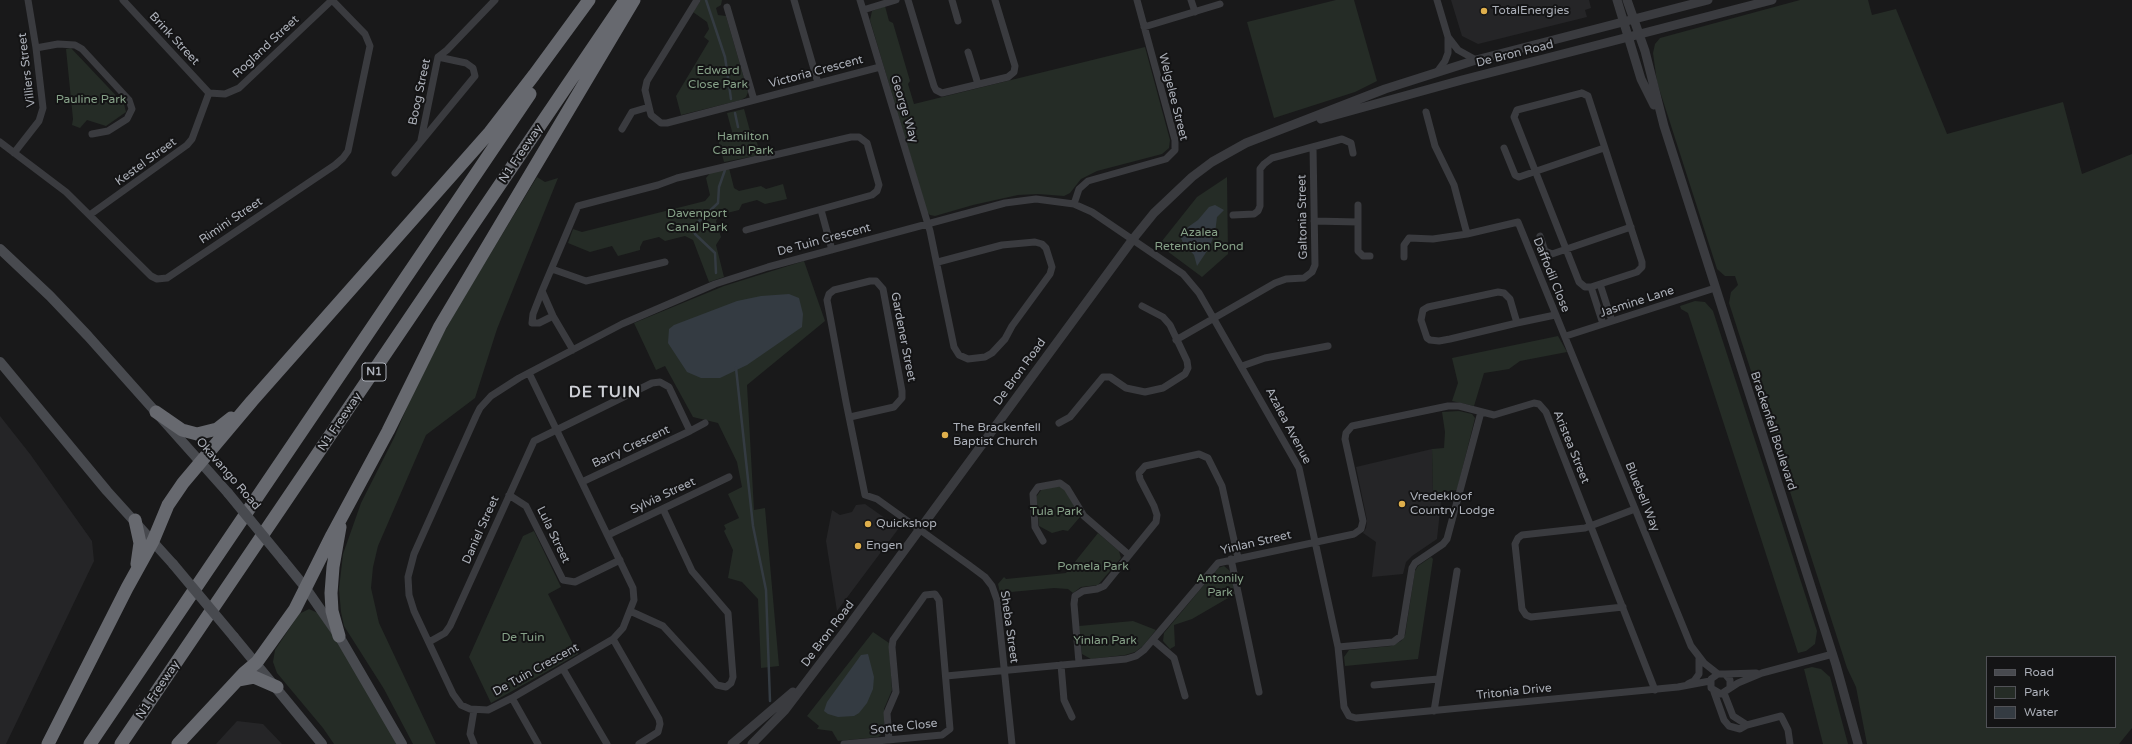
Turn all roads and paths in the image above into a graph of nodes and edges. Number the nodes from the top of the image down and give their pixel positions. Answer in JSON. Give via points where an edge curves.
{"nodes":[{"id":1,"x":28,"y":0,"type":"edge"},
{"id":2,"x":123,"y":0,"type":"edge"},
{"id":3,"x":332,"y":0,"type":"edge"},
{"id":4,"x":495,"y":0,"type":"edge"},
{"id":5,"x":589,"y":0,"type":"edge"},
{"id":6,"x":594,"y":0,"type":"edge"},
{"id":7,"x":625,"y":0,"type":"edge"},
{"id":8,"x":634,"y":0,"type":"edge"},
{"id":9,"x":697,"y":0,"type":"edge"},
{"id":10,"x":794,"y":0,"type":"edge"},
{"id":11,"x":860,"y":0,"type":"edge"},
{"id":12,"x":896,"y":0,"type":"edge"},
{"id":13,"x":908,"y":0,"type":"edge"},
{"id":14,"x":952,"y":0,"type":"edge"},
{"id":15,"x":995,"y":0,"type":"edge"},
{"id":16,"x":1137,"y":0,"type":"edge"},
{"id":17,"x":1191,"y":0,"type":"edge"},
{"id":18,"x":1437,"y":0,"type":"edge"},
{"id":19,"x":1617,"y":0,"type":"edge"},
{"id":20,"x":1627,"y":0,"type":"edge"},
{"id":21,"x":1708,"y":0,"type":"edge"},
{"id":22,"x":1772,"y":0,"type":"edge"},
{"id":23,"x":1220,"y":4,"type":"dead end"},
{"id":24,"x":727,"y":7,"type":"dead end"},
{"id":25,"x":863,"y":10,"type":"junction"},
{"id":26,"x":1195,"y":12,"type":"junction"},
{"id":27,"x":1633,"y":18,"type":"junction"},
{"id":28,"x":958,"y":21,"type":"dead end"},
{"id":29,"x":1624,"y":21,"type":"junction"},
{"id":30,"x":1144,"y":27,"type":"junction"},
{"id":31,"x":1634,"y":36,"type":"junction"},
{"id":32,"x":1448,"y":37,"type":"junction"},
{"id":33,"x":36,"y":48,"type":"junction"},
{"id":34,"x":968,"y":52,"type":"dead end"},
{"id":35,"x":438,"y":57,"type":"junction"},
{"id":36,"x":1476,"y":60,"type":"junction"},
{"id":37,"x":880,"y":67,"type":"junction"},
{"id":38,"x":1436,"y":72,"type":"junction"},
{"id":39,"x":818,"y":83,"type":"junction"},
{"id":40,"x":978,"y":84,"type":"junction"},
{"id":41,"x":209,"y":93,"type":"junction"},
{"id":42,"x":754,"y":100,"type":"junction"},
{"id":43,"x":649,"y":107,"type":"junction"},
{"id":44,"x":1426,"y":112,"type":"dead end"},
{"id":45,"x":622,"y":129,"type":"dead end"},
{"id":46,"x":92,"y":134,"type":"dead end"},
{"id":47,"x":1266,"y":134,"type":"junction"},
{"id":48,"x":421,"y":141,"type":"junction"},
{"id":49,"x":0,"y":142,"type":"edge"},
{"id":50,"x":1313,"y":147,"type":"junction"},
{"id":51,"x":1504,"y":148,"type":"dead end"},
{"id":52,"x":1604,"y":148,"type":"junction"},
{"id":53,"x":14,"y":153,"type":"junction"},
{"id":54,"x":1353,"y":153,"type":"dead end"},
{"id":55,"x":1537,"y":171,"type":"junction"},
{"id":56,"x":395,"y":173,"type":"dead end"},
{"id":57,"x":1074,"y":204,"type":"junction"},
{"id":58,"x":1358,"y":205,"type":"dead end"},
{"id":59,"x":820,"y":210,"type":"junction"},
{"id":60,"x":91,"y":214,"type":"junction"},
{"id":61,"x":1233,"y":215,"type":"dead end"},
{"id":62,"x":1314,"y":221,"type":"junction"},
{"id":63,"x":1358,"y":222,"type":"junction"},
{"id":64,"x":927,"y":224,"type":"junction"},
{"id":65,"x":1631,"y":227,"type":"junction"},
{"id":66,"x":746,"y":230,"type":"dead end"},
{"id":67,"x":1467,"y":234,"type":"junction"},
{"id":68,"x":1540,"y":236,"type":"dead end"},
{"id":69,"x":1133,"y":239,"type":"junction"},
{"id":70,"x":0,"y":249,"type":"edge"},
{"id":71,"x":1567,"y":249,"type":"junction"},
{"id":72,"x":832,"y":250,"type":"junction"},
{"id":73,"x":1370,"y":256,"type":"dead end"},
{"id":74,"x":1404,"y":258,"type":"dead end"},
{"id":75,"x":664,"y":262,"type":"dead end"},
{"id":76,"x":938,"y":262,"type":"junction"},
{"id":77,"x":552,"y":269,"type":"junction"},
{"id":78,"x":1600,"y":284,"type":"junction"},
{"id":79,"x":1591,"y":287,"type":"junction"},
{"id":80,"x":1715,"y":288,"type":"junction"},
{"id":81,"x":542,"y":292,"type":"junction"},
{"id":82,"x":1142,"y":306,"type":"dead end"},
{"id":83,"x":1555,"y":315,"type":"junction"},
{"id":84,"x":553,"y":316,"type":"junction"},
{"id":85,"x":1214,"y":317,"type":"junction"},
{"id":86,"x":1612,"y":321,"type":"junction"},
{"id":87,"x":1517,"y":323,"type":"junction"},
{"id":88,"x":1603,"y":324,"type":"junction"},
{"id":89,"x":1566,"y":336,"type":"junction"},
{"id":90,"x":1176,"y":340,"type":"junction"},
{"id":91,"x":1328,"y":346,"type":"dead end"},
{"id":92,"x":573,"y":350,"type":"junction"},
{"id":93,"x":0,"y":362,"type":"edge"},
{"id":94,"x":1242,"y":366,"type":"junction"},
{"id":95,"x":529,"y":373,"type":"junction"},
{"id":96,"x":252,"y":401,"type":"junction"},
{"id":97,"x":156,"y":412,"type":"junction"},
{"id":98,"x":1481,"y":412,"type":"junction"},
{"id":99,"x":850,"y":417,"type":"junction"},
{"id":100,"x":706,"y":423,"type":"dead end"},
{"id":101,"x":1059,"y":423,"type":"dead end"},
{"id":102,"x":556,"y":430,"type":"junction"},
{"id":103,"x":690,"y":431,"type":"junction"},
{"id":104,"x":201,"y":463,"type":"junction"},
{"id":105,"x":729,"y":477,"type":"dead end"},
{"id":106,"x":582,"y":482,"type":"junction"},
{"id":107,"x":508,"y":495,"type":"junction"},
{"id":108,"x":663,"y":509,"type":"junction"},
{"id":109,"x":1634,"y":509,"type":"junction"},
{"id":110,"x":343,"y":516,"type":"junction"},
{"id":111,"x":134,"y":520,"type":"junction"},
{"id":112,"x":1591,"y":526,"type":"junction"},
{"id":113,"x":920,"y":531,"type":"junction"},
{"id":114,"x":608,"y":535,"type":"junction"},
{"id":115,"x":153,"y":541,"type":"junction"},
{"id":116,"x":1043,"y":541,"type":"dead end"},
{"id":117,"x":1316,"y":541,"type":"junction"},
{"id":118,"x":1129,"y":555,"type":"junction"},
{"id":119,"x":1234,"y":559,"type":"junction"},
{"id":120,"x":620,"y":560,"type":"junction"},
{"id":121,"x":1457,"y":572,"type":"dead end"},
{"id":122,"x":305,"y":587,"type":"junction"},
{"id":123,"x":127,"y":588,"type":"junction"},
{"id":124,"x":1623,"y":607,"type":"junction"},
{"id":125,"x":630,"y":612,"type":"junction"},
{"id":126,"x":339,"y":636,"type":"junction"},
{"id":127,"x":613,"y":639,"type":"junction"},
{"id":128,"x":1153,"y":640,"type":"junction"},
{"id":129,"x":428,"y":642,"type":"junction"},
{"id":130,"x":1338,"y":648,"type":"junction"},
{"id":131,"x":1833,"y":654,"type":"junction"},
{"id":132,"x":1702,"y":661,"type":"junction"},
{"id":133,"x":257,"y":662,"type":"junction"},
{"id":134,"x":1079,"y":663,"type":"junction"},
{"id":135,"x":1060,"y":665,"type":"junction"},
{"id":136,"x":563,"y":669,"type":"junction"},
{"id":137,"x":1003,"y":671,"type":"junction"},
{"id":138,"x":1762,"y":673,"type":"junction"},
{"id":139,"x":1721,"y":674,"type":"junction"},
{"id":140,"x":946,"y":676,"type":"junction"},
{"id":141,"x":810,"y":678,"type":"junction"},
{"id":142,"x":1438,"y":679,"type":"junction"},
{"id":143,"x":237,"y":680,"type":"junction"},
{"id":144,"x":1374,"y":685,"type":"dead end"},
{"id":145,"x":1712,"y":685,"type":"junction"},
{"id":146,"x":277,"y":687,"type":"junction"},
{"id":147,"x":1682,"y":687,"type":"junction"},
{"id":148,"x":1655,"y":690,"type":"junction"},
{"id":149,"x":1727,"y":690,"type":"junction"},
{"id":150,"x":1259,"y":692,"type":"dead end"},
{"id":151,"x":1185,"y":696,"type":"dead end"},
{"id":152,"x":512,"y":698,"type":"junction"},
{"id":153,"x":474,"y":710,"type":"junction"},
{"id":154,"x":1434,"y":711,"type":"junction"},
{"id":155,"x":1346,"y":715,"type":"joint"},
{"id":156,"x":1072,"y":717,"type":"dead end"},
{"id":157,"x":1746,"y":724,"type":"junction"},
{"id":158,"x":889,"y":740,"type":"junction"},
{"id":159,"x":1010,"y":742,"type":"edge"},
{"id":160,"x":48,"y":744,"type":"edge"},
{"id":161,"x":90,"y":744,"type":"edge"},
{"id":162,"x":121,"y":744,"type":"edge"},
{"id":163,"x":178,"y":744,"type":"edge"},
{"id":164,"x":322,"y":744,"type":"edge"},
{"id":165,"x":402,"y":744,"type":"edge"},
{"id":166,"x":474,"y":744,"type":"edge"},
{"id":167,"x":538,"y":744,"type":"edge"},
{"id":168,"x":607,"y":744,"type":"edge"},
{"id":169,"x":639,"y":744,"type":"edge"},
{"id":170,"x":732,"y":744,"type":"edge"},
{"id":171,"x":752,"y":744,"type":"edge"},
{"id":172,"x":844,"y":744,"type":"edge"},
{"id":173,"x":1790,"y":744,"type":"edge"},
{"id":174,"x":1858,"y":744,"type":"edge"}],
"edges":[{"from":1,"to":33,"type":"street","name":"Villiers Street"},
{"from":2,"to":41,"type":"street","name":"Brink Street"},
{"from":3,"to":41,"type":"street","name":"Rogland Street","via":[[239,88],[225,94]]},
{"from":3,"to":60,"type":"street","name":"Rimini Street","via":[[365,34],[370,46],[348,151],[343,158],[167,278],[158,279],[151,276]]},
{"from":4,"to":35,"type":"street","name":"Boog Street","via":[[448,50]]},
{"from":5,"to":96,"type":"highway","via":[[490,132]]},
{"from":6,"to":161,"type":"highway","number":"N1"},
{"from":7,"to":162,"type":"highway","name":"N1 Freeway","number":"N1"},
{"from":8,"to":110,"type":"highway","via":[[440,326]]},
{"from":9,"to":43,"type":"street","name":"Victoria Crescent","via":[[647,81],[645,90]]},
{"from":10,"to":39,"type":"street"},
{"from":11,"to":25,"type":"street","name":"George Way"},
{"from":12,"to":25,"type":"street"},
{"from":13,"to":40,"type":"street","via":[[936,90],[944,93]]},
{"from":14,"to":28,"type":"street"},
{"from":15,"to":40,"type":"street","via":[[1015,70],[1011,76]]},
{"from":16,"to":30,"type":"street","name":"Welgelee Street"},
{"from":17,"to":26,"type":"street"},
{"from":18,"to":32,"type":"street"},
{"from":19,"to":29,"type":"street","name":"Brackenfell Boulevard"},
{"from":20,"to":27,"type":"street","name":"Brackenfell Boulevard"},
{"from":21,"to":27,"type":"street","name":"De Bron Road"},
{"from":22,"to":31,"type":"street","name":"De Bron Road"},
{"from":23,"to":26,"type":"street"},
{"from":24,"to":42,"type":"street"},
{"from":25,"to":37,"type":"street","name":"George Way"},
{"from":26,"to":30,"type":"street"},
{"from":27,"to":29,"type":"street","name":"De Bron Road"},
{"from":27,"to":31,"type":"street","name":"Brackenfell Boulevard"},
{"from":29,"to":31,"type":"street","name":"Brackenfell Boulevard"},
{"from":29,"to":36,"type":"street","name":"De Bron Road"},
{"from":30,"to":57,"type":"street","name":"Welgelee Street","via":[[1175,140],[1175,150],[1166,159],[1088,181],[1079,189]]},
{"from":31,"to":47,"type":"street","name":"De Bron Road"},
{"from":31,"to":80,"type":"street","name":"Brackenfell Boulevard","via":[[1645,51],[1664,126]]},
{"from":32,"to":36,"type":"street","via":[[1458,50]]},
{"from":32,"to":38,"type":"street","via":[[1448,53]]},
{"from":33,"to":46,"type":"street","via":[[58,44],[75,45],[82,49],[129,100],[132,109],[127,119],[108,131]]},
{"from":33,"to":53,"type":"street","name":"Villiers Street","via":[[42,114]]},
{"from":34,"to":40,"type":"street"},
{"from":35,"to":48,"type":"street","name":"Boog Street"},
{"from":35,"to":48,"type":"street","via":[[466,63],[473,68],[475,76]]},
{"from":36,"to":38,"type":"street","name":"De Bron Road"},
{"from":37,"to":39,"type":"street","name":"Victoria Crescent"},
{"from":37,"to":64,"type":"street","name":"George Way"},
{"from":38,"to":47,"type":"street","name":"De Bron Road"},
{"from":39,"to":42,"type":"street","name":"Victoria Crescent"},
{"from":41,"to":60,"type":"street","name":"Kestel Street","via":[[192,139],[187,145]]},
{"from":42,"to":43,"type":"street","name":"Victoria Crescent","via":[[664,123],[653,117]]},
{"from":43,"to":45,"type":"street","via":[[634,111]]},
{"from":44,"to":67,"type":"street","via":[[1435,146],[1454,185]]},
{"from":47,"to":69,"type":"street","name":"De Bron Road","via":[[1222,156],[1192,176],[1159,208]]},
{"from":48,"to":56,"type":"street"},
{"from":49,"to":53,"type":"street","name":"Rimini Street"},
{"from":50,"to":54,"type":"street","via":[[1345,140],[1352,145]]},
{"from":50,"to":61,"type":"street","via":[[1276,156],[1264,164],[1260,172],[1259,209],[1254,214]]},
{"from":50,"to":62,"type":"street","name":"Galtonia Street"},
{"from":51,"to":55,"type":"street","via":[[1516,177]]},
{"from":52,"to":55,"type":"street"},
{"from":52,"to":55,"type":"street","via":[[1588,96],[1585,94],[1517,110],[1514,117]]},
{"from":52,"to":65,"type":"street"},
{"from":53,"to":60,"type":"street","name":"Rimini Street"},
{"from":55,"to":71,"type":"street"},
{"from":57,"to":64,"type":"street","name":"De Tuin Crescent","via":[[1054,200],[1019,200]]},
{"from":57,"to":69,"type":"street","name":"De Tuin Crescent","via":[[1092,212]]},
{"from":58,"to":63,"type":"street"},
{"from":59,"to":66,"type":"street"},
{"from":59,"to":72,"type":"street"},
{"from":59,"to":77,"type":"street","via":[[869,196],[877,191],[879,181],[868,145],[863,139],[852,137],[743,161],[580,204],[575,210]]},
{"from":62,"to":63,"type":"street"},
{"from":62,"to":85,"type":"street","name":"Galtonia Street","via":[[1315,265],[1310,275],[1278,281]]},
{"from":63,"to":73,"type":"street","via":[[1358,252],[1363,256]]},
{"from":64,"to":72,"type":"street","name":"De Tuin Crescent"},
{"from":64,"to":76,"type":"street","name":"George Way"},
{"from":65,"to":71,"type":"street"},
{"from":65,"to":78,"type":"street","via":[[1642,267],[1637,272]]},
{"from":67,"to":74,"type":"street","via":[[1433,239],[1409,238],[1404,245]]},
{"from":67,"to":83,"type":"street","name":"Daffodil Close","via":[[1518,222]]},
{"from":68,"to":71,"type":"street","via":[[1548,254]]},
{"from":69,"to":85,"type":"street","name":"Azalea Avenue","via":[[1183,274]]},
{"from":69,"to":113,"type":"street","name":"De Bron Road"},
{"from":70,"to":97,"type":"main road","name":"Okavango Road","via":[[77,325]]},
{"from":71,"to":79,"type":"street","via":[[1579,282],[1585,287]]},
{"from":72,"to":92,"type":"street","name":"De Tuin Crescent","via":[[768,267],[688,295],[622,324]]},
{"from":75,"to":77,"type":"street","via":[[586,281]]},
{"from":76,"to":76,"type":"street","name":"George Way","via":[[1002,245],[1035,242],[1046,248],[1052,267],[1050,274],[1005,339],[990,355],[968,359],[961,357],[955,350]]},
{"from":77,"to":81,"type":"street"},
{"from":78,"to":79,"type":"street"},
{"from":78,"to":86,"type":"street"},
{"from":79,"to":88,"type":"street"},
{"from":80,"to":86,"type":"street","name":"Jasmine Lane"},
{"from":80,"to":131,"type":"street","name":"Brackenfell Boulevard"},
{"from":81,"to":84,"type":"street"},
{"from":81,"to":84,"type":"street","via":[[532,322],[539,324]]},
{"from":82,"to":90,"type":"street","via":[[1163,317],[1170,325]]},
{"from":83,"to":87,"type":"street"},
{"from":83,"to":89,"type":"street","name":"Daffodil Close"},
{"from":84,"to":92,"type":"street"},
{"from":85,"to":90,"type":"street"},
{"from":85,"to":94,"type":"street","name":"Azalea Avenue"},
{"from":86,"to":88,"type":"street","name":"Jasmine Lane"},
{"from":87,"to":87,"type":"street","via":[[1434,341],[1427,338],[1421,320],[1423,310],[1428,307],[1498,292],[1504,293],[1510,299]]},
{"from":88,"to":89,"type":"street","name":"Jasmine Lane"},
{"from":89,"to":109,"type":"street","name":"Bluebell Way"},
{"from":90,"to":101,"type":"street","via":[[1188,364],[1185,374],[1180,378],[1158,390],[1145,392],[1126,388],[1110,377],[1103,377],[1070,417]]},
{"from":91,"to":94,"type":"street","via":[[1266,358]]},
{"from":92,"to":95,"type":"street","name":"De Tuin Crescent"},
{"from":93,"to":111,"type":"main road"},
{"from":94,"to":117,"type":"street","name":"Azalea Avenue","via":[[1299,468]]},
{"from":95,"to":102,"type":"street","name":"De Tuin Crescent"},
{"from":95,"to":129,"type":"street","name":"De Tuin Crescent","via":[[491,396],[480,408],[414,554],[408,577],[409,595]]},
{"from":96,"to":97,"type":"highway","via":[[217,429],[202,434],[182,430]]},
{"from":96,"to":104,"type":"highway"},
{"from":97,"to":104,"type":"main road","name":"Okavango Road"},
{"from":98,"to":112,"type":"street","name":"Aristea Street","via":[[1501,414],[1534,403],[1543,407]]},
{"from":98,"to":117,"type":"street","name":"Aristea Street","via":[[1448,406],[1349,428],[1345,439],[1362,526],[1356,533]]},
{"from":98,"to":130,"type":"street","via":[[1447,539],[1412,568],[1401,636],[1393,642]]},
{"from":99,"to":99,"type":"street","name":"Gardener Street","via":[[827,300],[834,290],[876,281],[883,289],[902,395],[900,402],[894,407]]},
{"from":99,"to":113,"type":"street","name":"Gardener Street","via":[[865,495],[877,499]]},
{"from":100,"to":103,"type":"street","name":"Barry Crescent"},
{"from":102,"to":103,"type":"street","via":[[652,383],[660,382],[671,390]]},
{"from":102,"to":106,"type":"street","name":"De Tuin Crescent"},
{"from":102,"to":107,"type":"street","name":"Daniel Street","via":[[533,443]]},
{"from":103,"to":106,"type":"street","name":"Barry Crescent"},
{"from":104,"to":115,"type":"highway","via":[[168,505]]},
{"from":104,"to":122,"type":"main road","name":"Okavango Road","bridge":true},
{"from":105,"to":108,"type":"street","name":"Sylvia Street"},
{"from":106,"to":114,"type":"street","name":"De Tuin Crescent"},
{"from":107,"to":120,"type":"street","name":"Lula Street","via":[[526,506],[563,580],[575,582]]},
{"from":107,"to":129,"type":"street","name":"Daniel Street","via":[[450,626],[445,633]]},
{"from":108,"to":114,"type":"street","name":"Sylvia Street"},
{"from":108,"to":125,"type":"street","via":[[690,568],[728,613],[731,683],[717,686],[663,626]]},
{"from":109,"to":112,"type":"street"},
{"from":109,"to":132,"type":"street","name":"Bluebell Way","via":[[1691,646]]},
{"from":110,"to":122,"type":"highway"},
{"from":110,"to":126,"type":"highway","via":[[331,578],[331,603]]},
{"from":111,"to":115,"type":"main road"},
{"from":111,"to":123,"type":"highway","via":[[140,549]]},
{"from":112,"to":124,"type":"street","name":"Aristea Street"},
{"from":112,"to":124,"type":"street","via":[[1525,534],[1518,538],[1515,544],[1522,609],[1526,615],[1531,616]]},
{"from":113,"to":137,"type":"street","name":"Sheba Street","via":[[969,564],[992,586],[997,600]]},
{"from":113,"to":141,"type":"street","name":"De Bron Road"},
{"from":114,"to":120,"type":"street","name":"De Tuin Crescent"},
{"from":115,"to":123,"type":"highway"},
{"from":115,"to":133,"type":"main road","bridge":true},
{"from":116,"to":118,"type":"street","via":[[1035,527],[1033,494],[1041,486],[1060,483],[1067,488],[1084,516]]},
{"from":117,"to":119,"type":"street","name":"Yinlan Street"},
{"from":117,"to":130,"type":"street","name":"Azalea Avenue"},
{"from":118,"to":119,"type":"street","via":[[1157,518],[1154,506],[1140,479],[1141,470],[1148,464],[1199,454],[1208,458],[1220,480]]},
{"from":118,"to":134,"type":"street","via":[[1104,586],[1083,591],[1075,596]]},
{"from":119,"to":128,"type":"street","name":"Yinlan Street","via":[[1215,565]]},
{"from":119,"to":150,"type":"street"},
{"from":120,"to":125,"type":"street","name":"De Tuin Crescent","via":[[634,591]]},
{"from":121,"to":142,"type":"street"},
{"from":122,"to":126,"type":"main road","name":"Okavango Road"},
{"from":122,"to":133,"type":"highway","via":[[282,629]]},
{"from":123,"to":160,"type":"highway"},
{"from":124,"to":148,"type":"street","name":"Aristea Street"},
{"from":125,"to":127,"type":"street","name":"De Tuin Crescent","via":[[622,631]]},
{"from":126,"to":165,"type":"main road","name":"Okavango Road"},
{"from":127,"to":136,"type":"street","name":"De Tuin Crescent"},
{"from":127,"to":169,"type":"street","via":[[659,719],[658,732]]},
{"from":128,"to":134,"type":"street","name":"Yinlan Street","via":[[1140,654],[1131,658]]},
{"from":128,"to":151,"type":"street","via":[[1174,658]]},
{"from":129,"to":153,"type":"street","name":"De Tuin Crescent","via":[[455,698],[465,707]]},
{"from":130,"to":155,"type":"street","name":"Azalea Avenue"},
{"from":131,"to":138,"type":"street"},
{"from":131,"to":174,"type":"street","name":"Brackenfell Boulevard"},
{"from":132,"to":139,"type":"street"},
{"from":132,"to":145,"type":"street"},
{"from":132,"to":147,"type":"street","via":[[1697,678]]},
{"from":133,"to":143,"type":"highway"},
{"from":133,"to":146,"type":"main road"},
{"from":134,"to":135,"type":"street","name":"Yinlan Street"},
{"from":135,"to":137,"type":"street","name":"Yinlan Street"},
{"from":135,"to":156,"type":"street","via":[[1064,700]]},
{"from":136,"to":152,"type":"street","name":"De Tuin Crescent"},
{"from":136,"to":168,"type":"street"},
{"from":137,"to":140,"type":"street"},
{"from":137,"to":159,"type":"street","name":"Sheba Street"},
{"from":138,"to":139,"type":"street"},
{"from":138,"to":149,"type":"street"},
{"from":139,"to":145,"type":"street"},
{"from":139,"to":149,"type":"street","via":[[1730,680]]},
{"from":140,"to":158,"type":"street","name":"Sonte Close","via":[[951,724],[947,733]]},
{"from":140,"to":158,"type":"street","via":[[939,600],[935,594],[930,593],[925,596],[893,640],[896,692],[886,713]]},
{"from":141,"to":170,"type":"street","name":"De Bron Road"},
{"from":141,"to":171,"type":"street","name":"De Bron Road","via":[[785,710]]},
{"from":142,"to":144,"type":"street"},
{"from":142,"to":154,"type":"street"},
{"from":143,"to":146,"type":"highway","via":[[254,677]]},
{"from":143,"to":163,"type":"highway"},
{"from":145,"to":147,"type":"street","name":"Tritonia Drive"},
{"from":145,"to":149,"type":"street"},
{"from":145,"to":157,"type":"street","via":[[1726,723],[1736,729]]},
{"from":146,"to":164,"type":"main road"},
{"from":147,"to":148,"type":"street","name":"Tritonia Drive"},
{"from":148,"to":154,"type":"street","name":"Tritonia Drive"},
{"from":149,"to":157,"type":"street","via":[[1733,716]]},
{"from":152,"to":153,"type":"street","name":"De Tuin Crescent","via":[[488,710]]},
{"from":152,"to":167,"type":"street"},
{"from":153,"to":166,"type":"street","via":[[470,734]]},
{"from":154,"to":155,"type":"street","name":"Tritonia Drive","via":[[1356,718]]},
{"from":157,"to":173,"type":"street","via":[[1781,716],[1788,730]]},
{"from":158,"to":172,"type":"street","name":"Sonte Close"}]}
